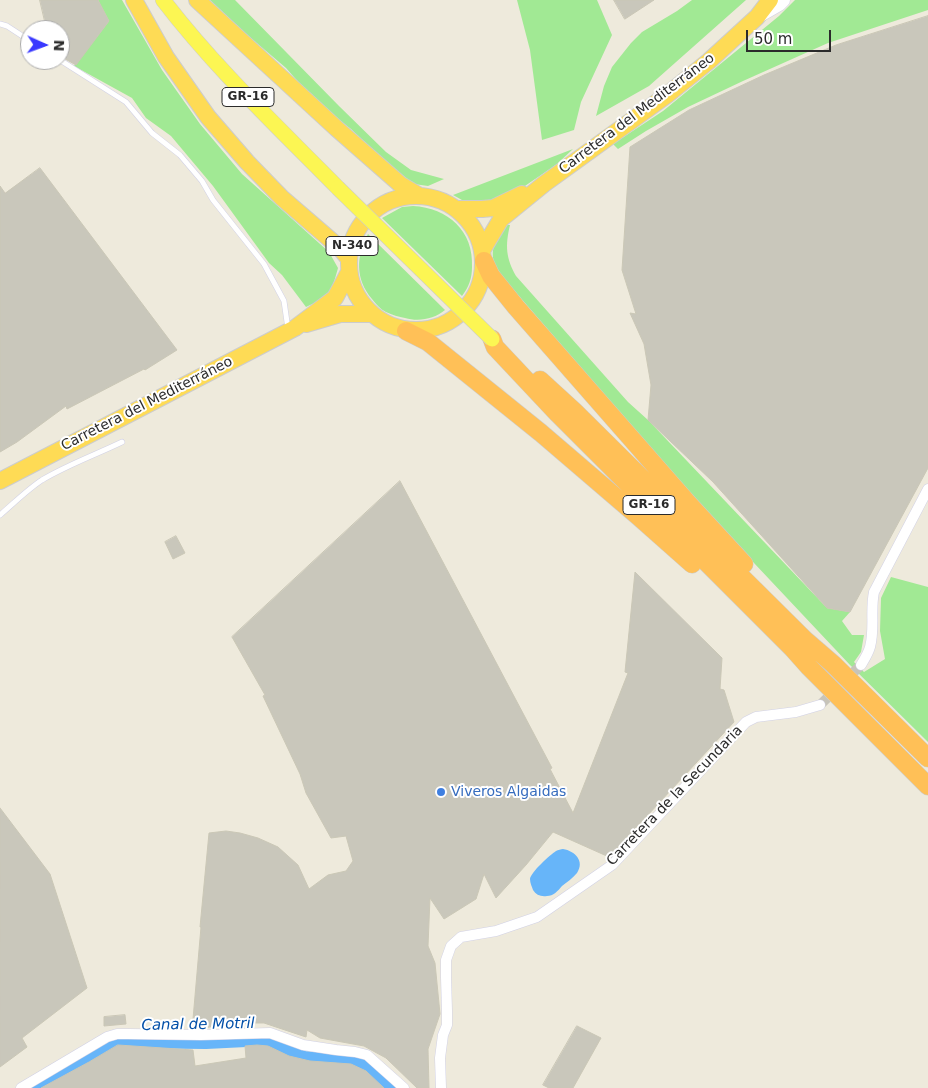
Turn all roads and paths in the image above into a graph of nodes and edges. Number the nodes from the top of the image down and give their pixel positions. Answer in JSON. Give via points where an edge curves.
{"nodes":[{"id":1,"x":134,"y":0,"type":"edge"},
{"id":2,"x":163,"y":0,"type":"edge"},
{"id":3,"x":197,"y":0,"type":"edge"},
{"id":4,"x":770,"y":0,"type":"edge"},
{"id":5,"x":783,"y":0,"type":"edge"},
{"id":6,"x":757,"y":17,"type":"junction"},
{"id":7,"x":0,"y":24,"type":"edge"},
{"id":8,"x":20,"y":34,"type":"edge"},
{"id":9,"x":70,"y":66,"type":"edge"},
{"id":10,"x":544,"y":184,"type":"junction"},
{"id":11,"x":418,"y":195,"type":"junction"},
{"id":12,"x":457,"y":209,"type":"junction"},
{"id":13,"x":483,"y":255,"type":"junction"},
{"id":14,"x":349,"y":266,"type":"junction"},
{"id":15,"x":372,"y":314,"type":"junction"},
{"id":16,"x":291,"y":330,"type":"junction"},
{"id":17,"x":406,"y":330,"type":"junction"},
{"id":18,"x":492,"y":340,"type":"junction"},
{"id":19,"x":122,"y":442,"type":"dead end"},
{"id":20,"x":0,"y":481,"type":"edge"},
{"id":21,"x":928,"y":489,"type":"edge"},
{"id":22,"x":0,"y":515,"type":"edge"},
{"id":23,"x":833,"y":664,"type":"junction"},
{"id":24,"x":861,"y":665,"type":"tunnel mouth"},
{"id":25,"x":809,"y":667,"type":"junction"},
{"id":26,"x":820,"y":705,"type":"tunnel mouth"},
{"id":27,"x":928,"y":758,"type":"edge"},
{"id":28,"x":928,"y":786,"type":"edge"},
{"id":29,"x":22,"y":1088,"type":"edge"},
{"id":30,"x":404,"y":1088,"type":"edge"},
{"id":31,"x":441,"y":1088,"type":"edge"}],
"edges":[{"from":1,"to":14,"type":"highway","via":[[166,57],[208,117],[282,198],[340,248]]},
{"from":2,"to":18,"type":"main road","number":"GR-16","bridge":true,"via":[[246,95]]},
{"from":3,"to":11,"type":"highway","via":[[394,179]]},
{"from":4,"to":6,"type":"highway","name":"Carretera del Mediterráneo","number":"N-340"},
{"from":5,"to":6,"type":"main road"},
{"from":6,"to":10,"type":"highway","name":"Carretera del Mediterráneo","number":"N-340","via":[[667,95]]},
{"from":7,"to":8,"type":"lane"},
{"from":9,"to":16,"type":"lane","via":[[126,102],[152,133],[180,155],[202,181],[213,200],[264,264],[284,301]]},
{"from":10,"to":12,"type":"highway","name":"Carretera del Mediterráneo","number":"N-340","via":[[493,208]]},
{"from":10,"to":13,"type":"highway","name":"Carretera del Mediterráneo","number":"N-340","via":[[501,219]]},
{"from":11,"to":12,"type":"highway","number":"N-340","via":[[439,199]]},
{"from":11,"to":14,"type":"highway","number":"N-340","via":[[398,198],[379,206],[364,220],[353,238]]},
{"from":12,"to":13,"type":"highway","number":"N-340","via":[[477,234]]},
{"from":13,"to":17,"type":"highway","number":"N-340","via":[[482,281],[474,299],[461,314],[445,325],[426,331]]},
{"from":13,"to":23,"type":"highway","via":[[491,276],[516,307]]},
{"from":14,"to":15,"type":"highway","number":"N-340","via":[[357,295]]},
{"from":14,"to":16,"type":"highway","name":"Carretera del Mediterráneo","number":"N-340","via":[[335,298]]},
{"from":15,"to":16,"type":"highway","name":"Carretera del Mediterráneo","number":"N-340","via":[[340,314]]},
{"from":15,"to":17,"type":"highway","number":"N-340","via":[[388,325]]},
{"from":16,"to":20,"type":"highway","name":"Carretera del Mediterráneo","number":"N-340"},
{"from":17,"to":25,"type":"highway","via":[[428,342],[541,433],[790,654]]},
{"from":18,"to":23,"type":"highway","number":"GR-16","via":[[500,342],[576,412]]},
{"from":18,"to":25,"type":"highway","number":"GR-16","via":[[558,414]]},
{"from":19,"to":22,"type":"lane","via":[[40,481]]},
{"from":21,"to":24,"type":"street","via":[[874,592],[870,648]]},
{"from":23,"to":27,"type":"highway","number":"GR-16"},
{"from":25,"to":28,"type":"highway","number":"GR-16"},
{"from":26,"to":31,"type":"street","name":"Carretera de la Secundaria","via":[[756,717],[746,722],[612,865],[537,917],[496,931],[461,938],[451,946],[446,960],[448,1011],[440,1058]]},
{"from":29,"to":30,"type":"street","via":[[107,1036],[259,1033],[270,1033],[303,1045],[366,1055]]}]}
